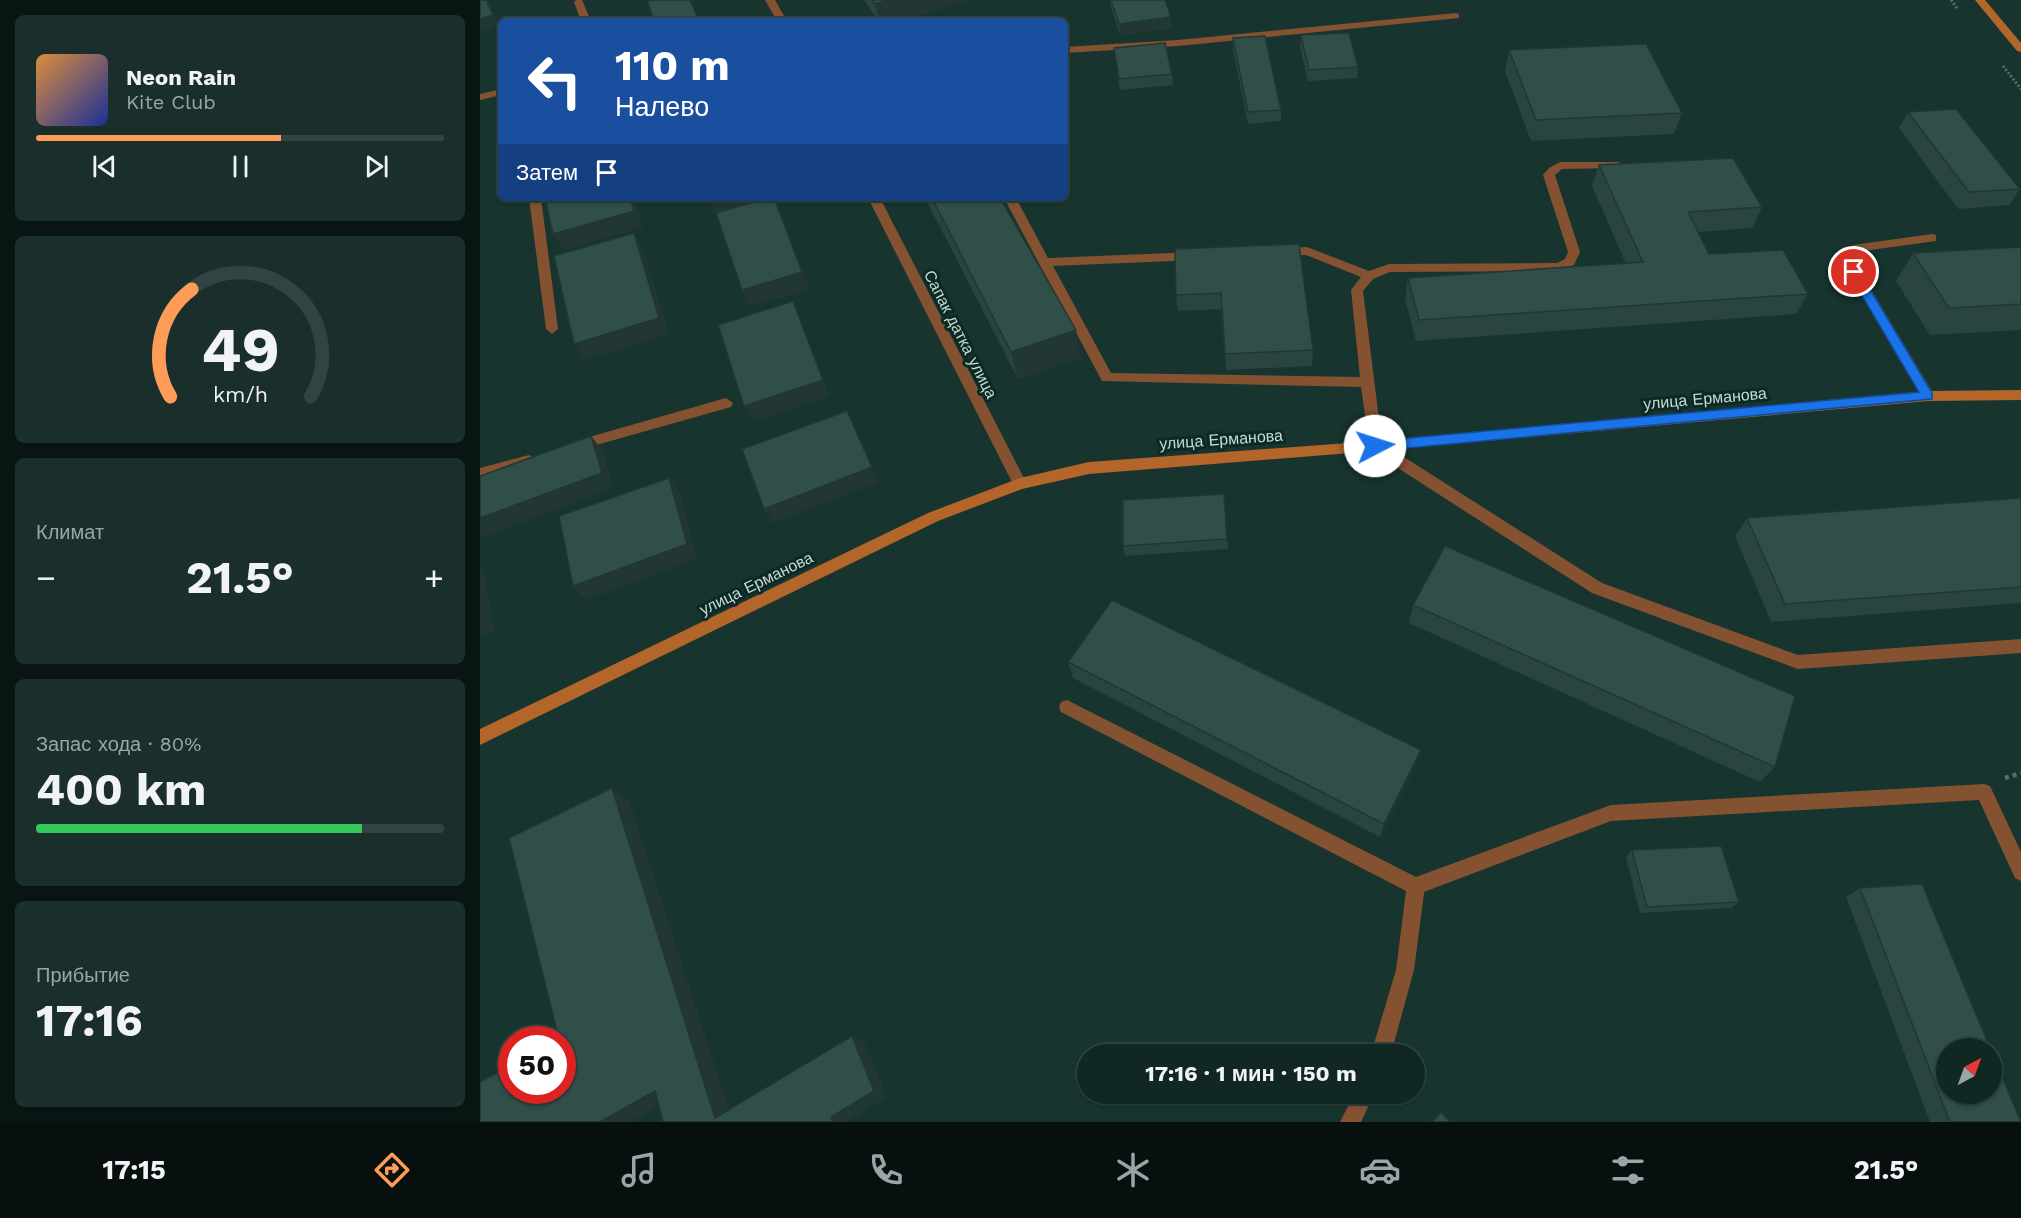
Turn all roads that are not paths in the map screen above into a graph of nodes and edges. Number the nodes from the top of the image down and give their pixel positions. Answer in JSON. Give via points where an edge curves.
{"nodes":[{"id":1,"x":770,"y":0,"type":"edge"},
{"id":2,"x":1980,"y":0,"type":"edge"},
{"id":3,"x":579,"y":2,"type":"dead end"},
{"id":4,"x":1456,"y":16,"type":"dead end"},
{"id":5,"x":585,"y":18,"type":"edge"},
{"id":6,"x":780,"y":18,"type":"edge"},
{"id":7,"x":2021,"y":49,"type":"edge"},
{"id":8,"x":1068,"y":50,"type":"edge"},
{"id":9,"x":498,"y":93,"type":"edge"},
{"id":10,"x":480,"y":97,"type":"edge"},
{"id":11,"x":1629,"y":165,"type":"edge"},
{"id":12,"x":535,"y":201,"type":"edge"},
{"id":13,"x":876,"y":201,"type":"edge"},
{"id":14,"x":1012,"y":201,"type":"edge"},
{"id":15,"x":1932,"y":237,"type":"dead end"},
{"id":16,"x":1271,"y":252,"type":"edge"},
{"id":17,"x":1212,"y":255,"type":"edge"},
{"id":18,"x":1045,"y":262,"type":"junction"},
{"id":19,"x":1370,"y":276,"type":"junction"},
{"id":20,"x":552,"y":329,"type":"dead end"},
{"id":21,"x":1368,"y":382,"type":"junction"},
{"id":22,"x":2021,"y":395,"type":"edge"},
{"id":23,"x":1928,"y":396,"type":"junction"},
{"id":24,"x":726,"y":403,"type":"dead end"},
{"id":25,"x":1375,"y":446,"type":"junction"},
{"id":26,"x":480,"y":474,"type":"edge"},
{"id":27,"x":1020,"y":484,"type":"junction"},
{"id":28,"x":2021,"y":646,"type":"edge"},
{"id":29,"x":1067,"y":707,"type":"dead end"},
{"id":30,"x":480,"y":737,"type":"edge"},
{"id":31,"x":2021,"y":872,"type":"edge"},
{"id":32,"x":1416,"y":886,"type":"junction"},
{"id":33,"x":1384,"y":1044,"type":"edge"},
{"id":34,"x":1359,"y":1104,"type":"edge"},
{"id":35,"x":1350,"y":1122,"type":"edge"}],
"edges":[{"from":1,"to":6,"type":"street"},
{"from":2,"to":7,"type":"main road"},
{"from":3,"to":5,"type":"street"},
{"from":4,"to":8,"type":"street"},
{"from":9,"to":10,"type":"street"},
{"from":11,"to":19,"type":"street","via":[[1560,166],[1553,170],[1550,175],[1574,252],[1570,262],[1558,267],[1389,268]]},
{"from":12,"to":20,"type":"street"},
{"from":13,"to":27,"type":"street","name":"Сапак датка улица"},
{"from":14,"to":18,"type":"street"},
{"from":15,"to":23,"type":"street","via":[[1857,248],[1854,272]]},
{"from":16,"to":19,"type":"street","via":[[1307,251]]},
{"from":17,"to":18,"type":"street"},
{"from":18,"to":21,"type":"street","via":[[1107,378]]},
{"from":19,"to":21,"type":"street","via":[[1357,290]]},
{"from":21,"to":25,"type":"street"},
{"from":22,"to":23,"type":"main road","name":"улица Ерманова"},
{"from":23,"to":25,"type":"main road","name":"улица Ерманова"},
{"from":24,"to":26,"type":"street"},
{"from":25,"to":27,"type":"main road","name":"улица Ерманова","via":[[1089,468]]},
{"from":25,"to":28,"type":"street","via":[[1597,588],[1798,662]]},
{"from":27,"to":30,"type":"main road","name":"улица Ерманова","via":[[933,517]]},
{"from":29,"to":32,"type":"street"},
{"from":31,"to":32,"type":"street","via":[[1984,792],[1611,813]]},
{"from":32,"to":33,"type":"street","via":[[1405,970]]},
{"from":34,"to":35,"type":"street"}]}
